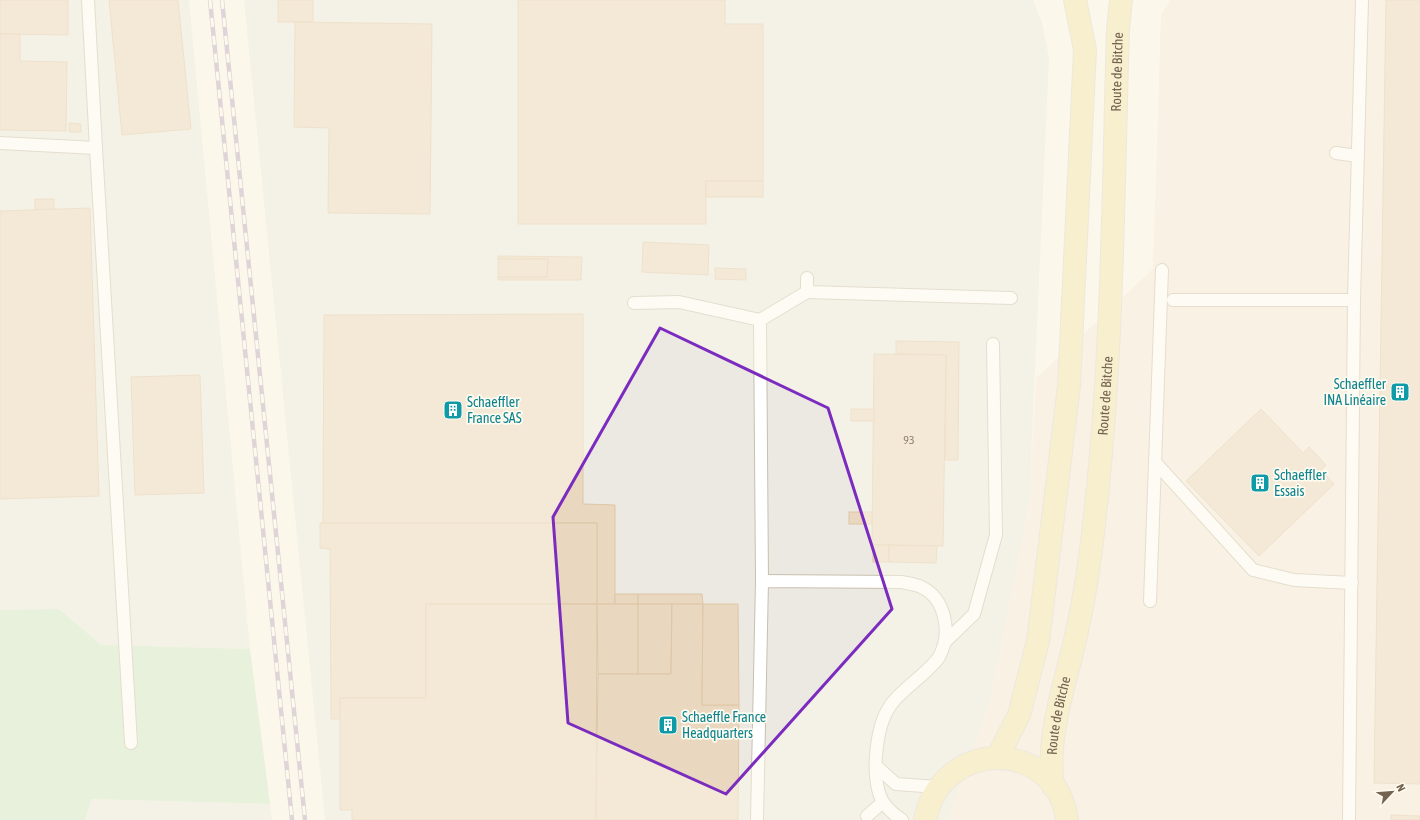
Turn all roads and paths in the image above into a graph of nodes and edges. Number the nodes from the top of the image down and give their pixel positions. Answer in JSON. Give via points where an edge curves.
{"nodes":[{"id":1,"x":88,"y":0,"type":"edge"},
{"id":2,"x":1075,"y":0,"type":"edge"},
{"id":3,"x":1121,"y":0,"type":"edge"},
{"id":4,"x":1362,"y":0,"type":"edge"},
{"id":5,"x":0,"y":144,"type":"edge"},
{"id":6,"x":96,"y":148,"type":"junction"},
{"id":7,"x":1336,"y":153,"type":"dead end"},
{"id":8,"x":1358,"y":156,"type":"junction"},
{"id":9,"x":1162,"y":270,"type":"dead end"},
{"id":10,"x":807,"y":278,"type":"dead end"},
{"id":11,"x":807,"y":292,"type":"junction"},
{"id":12,"x":1011,"y":298,"type":"dead end"},
{"id":13,"x":1173,"y":300,"type":"dead end"},
{"id":14,"x":1354,"y":300,"type":"junction"},
{"id":15,"x":634,"y":303,"type":"dead end"},
{"id":16,"x":760,"y":320,"type":"junction"},
{"id":17,"x":993,"y":344,"type":"dead end"},
{"id":18,"x":1155,"y":462,"type":"junction"},
{"id":19,"x":762,"y":581,"type":"junction"},
{"id":20,"x":1352,"y":583,"type":"junction"},
{"id":21,"x":1150,"y":601,"type":"dead end"},
{"id":22,"x":944,"y":642,"type":"junction"},
{"id":23,"x":131,"y":743,"type":"dead end"},
{"id":24,"x":997,"y":758,"type":"junction"},
{"id":25,"x":876,"y":766,"type":"junction"},
{"id":26,"x":1054,"y":786,"type":"junction"},
{"id":27,"x":938,"y":787,"type":"junction"},
{"id":28,"x":883,"y":802,"type":"junction"},
{"id":29,"x":867,"y":816,"type":"dead end"},
{"id":30,"x":757,"y":820,"type":"edge"},
{"id":31,"x":902,"y":820,"type":"edge"},
{"id":32,"x":925,"y":820,"type":"edge"},
{"id":33,"x":1067,"y":820,"type":"edge"},
{"id":34,"x":1349,"y":820,"type":"edge"}],
"edges":[{"from":1,"to":6,"type":"lane"},
{"from":2,"to":24,"type":"main road","via":[[1085,50],[1068,386],[1038,641],[1019,715]]},
{"from":3,"to":26,"type":"main road","name":"Route de Bitche","via":[[1106,390],[1095,516],[1088,563],[1077,633],[1052,740],[1050,765]]},
{"from":4,"to":8,"type":"lane"},
{"from":5,"to":6,"type":"lane"},
{"from":6,"to":23,"type":"lane"},
{"from":7,"to":8,"type":"lane"},
{"from":8,"to":14,"type":"lane"},
{"from":9,"to":18,"type":"lane"},
{"from":10,"to":11,"type":"lane"},
{"from":11,"to":12,"type":"lane"},
{"from":11,"to":16,"type":"lane"},
{"from":13,"to":14,"type":"lane"},
{"from":14,"to":20,"type":"lane"},
{"from":15,"to":16,"type":"lane","via":[[679,302]]},
{"from":16,"to":19,"type":"lane"},
{"from":17,"to":22,"type":"lane","via":[[996,535],[974,614]]},
{"from":18,"to":20,"type":"lane","via":[[1253,570],[1294,580]]},
{"from":18,"to":21,"type":"lane"},
{"from":19,"to":22,"type":"lane","via":[[901,582],[920,586],[934,596],[943,610]]},
{"from":19,"to":30,"type":"lane"},
{"from":20,"to":34,"type":"lane"},
{"from":22,"to":25,"type":"lane","via":[[938,658],[893,702],[886,713],[879,732]]},
{"from":24,"to":26,"type":"main road","via":[[1029,766]]},
{"from":24,"to":27,"type":"main road","via":[[986,758],[964,765]]},
{"from":25,"to":27,"type":"lane","via":[[896,784]]},
{"from":25,"to":28,"type":"lane","via":[[879,792]]},
{"from":26,"to":33,"type":"main road"},
{"from":27,"to":32,"type":"main road"},
{"from":28,"to":29,"type":"lane"},
{"from":28,"to":31,"type":"lane"}]}
